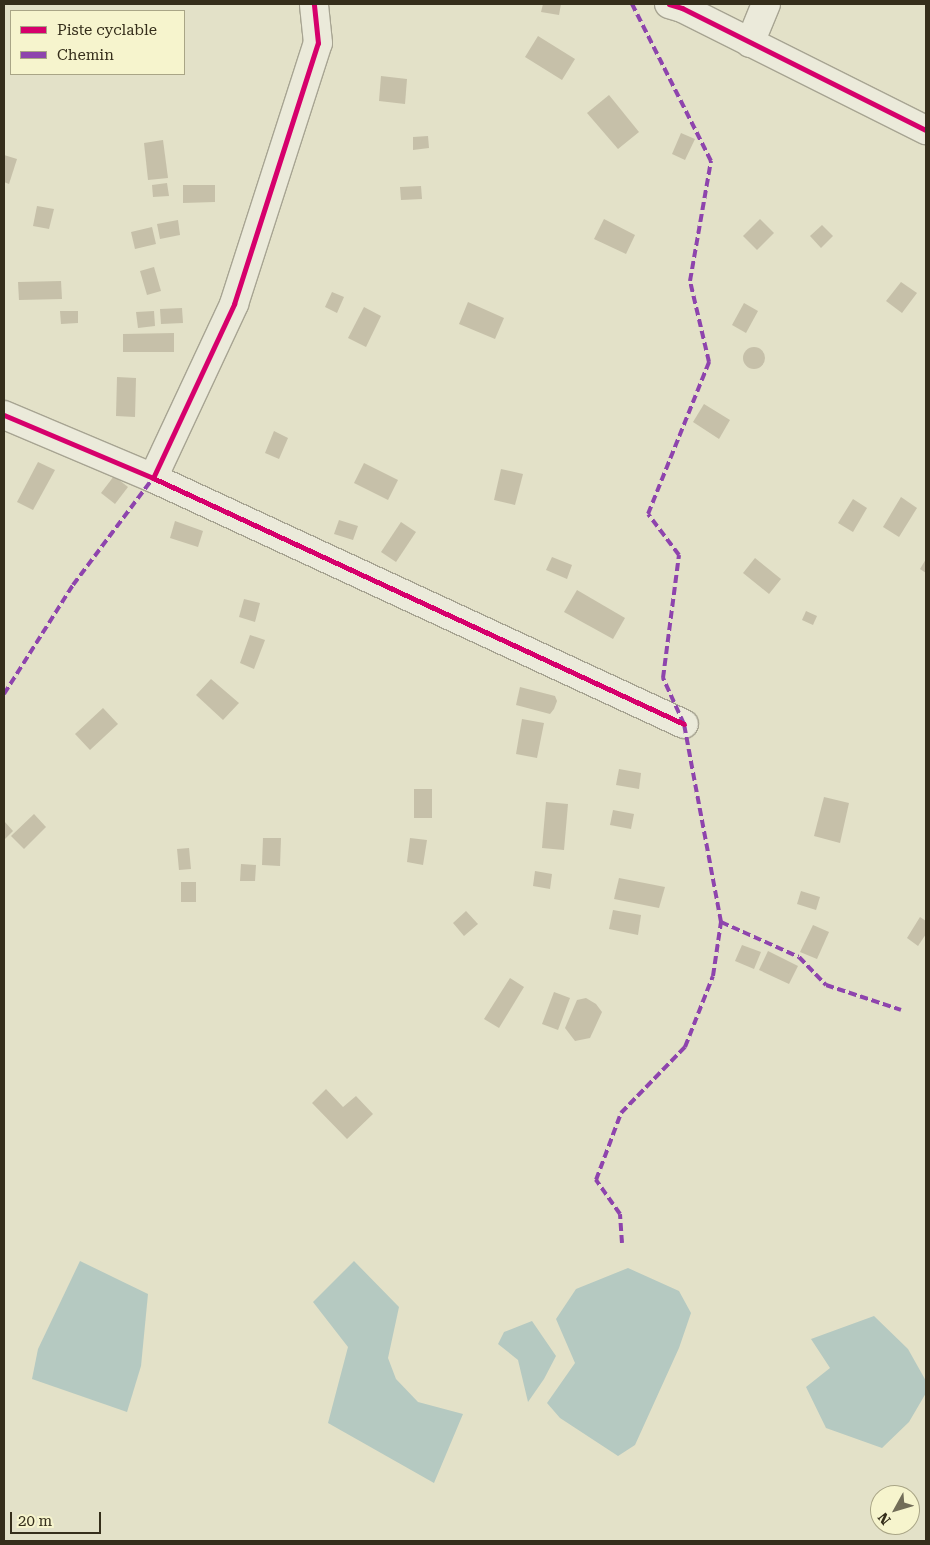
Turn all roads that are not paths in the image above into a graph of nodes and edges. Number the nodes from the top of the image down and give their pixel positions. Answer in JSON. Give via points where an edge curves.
{"nodes":[{"id":1,"x":314,"y":4,"type":"edge"},
{"id":2,"x":669,"y":4,"type":"edge"},
{"id":3,"x":766,"y":4,"type":"edge"},
{"id":4,"x":750,"y":43,"type":"junction"},
{"id":5,"x":926,"y":130,"type":"edge"},
{"id":6,"x":4,"y":415,"type":"edge"},
{"id":7,"x":153,"y":478,"type":"junction"},
{"id":8,"x":684,"y":724,"type":"dead end"}],
"edges":[{"from":1,"to":7,"type":"street","via":[[318,43],[234,304]]},
{"from":2,"to":4,"type":"street"},
{"from":3,"to":4,"type":"street"},
{"from":4,"to":5,"type":"street"},
{"from":6,"to":7,"type":"street"},
{"from":7,"to":8,"type":"street"}]}
